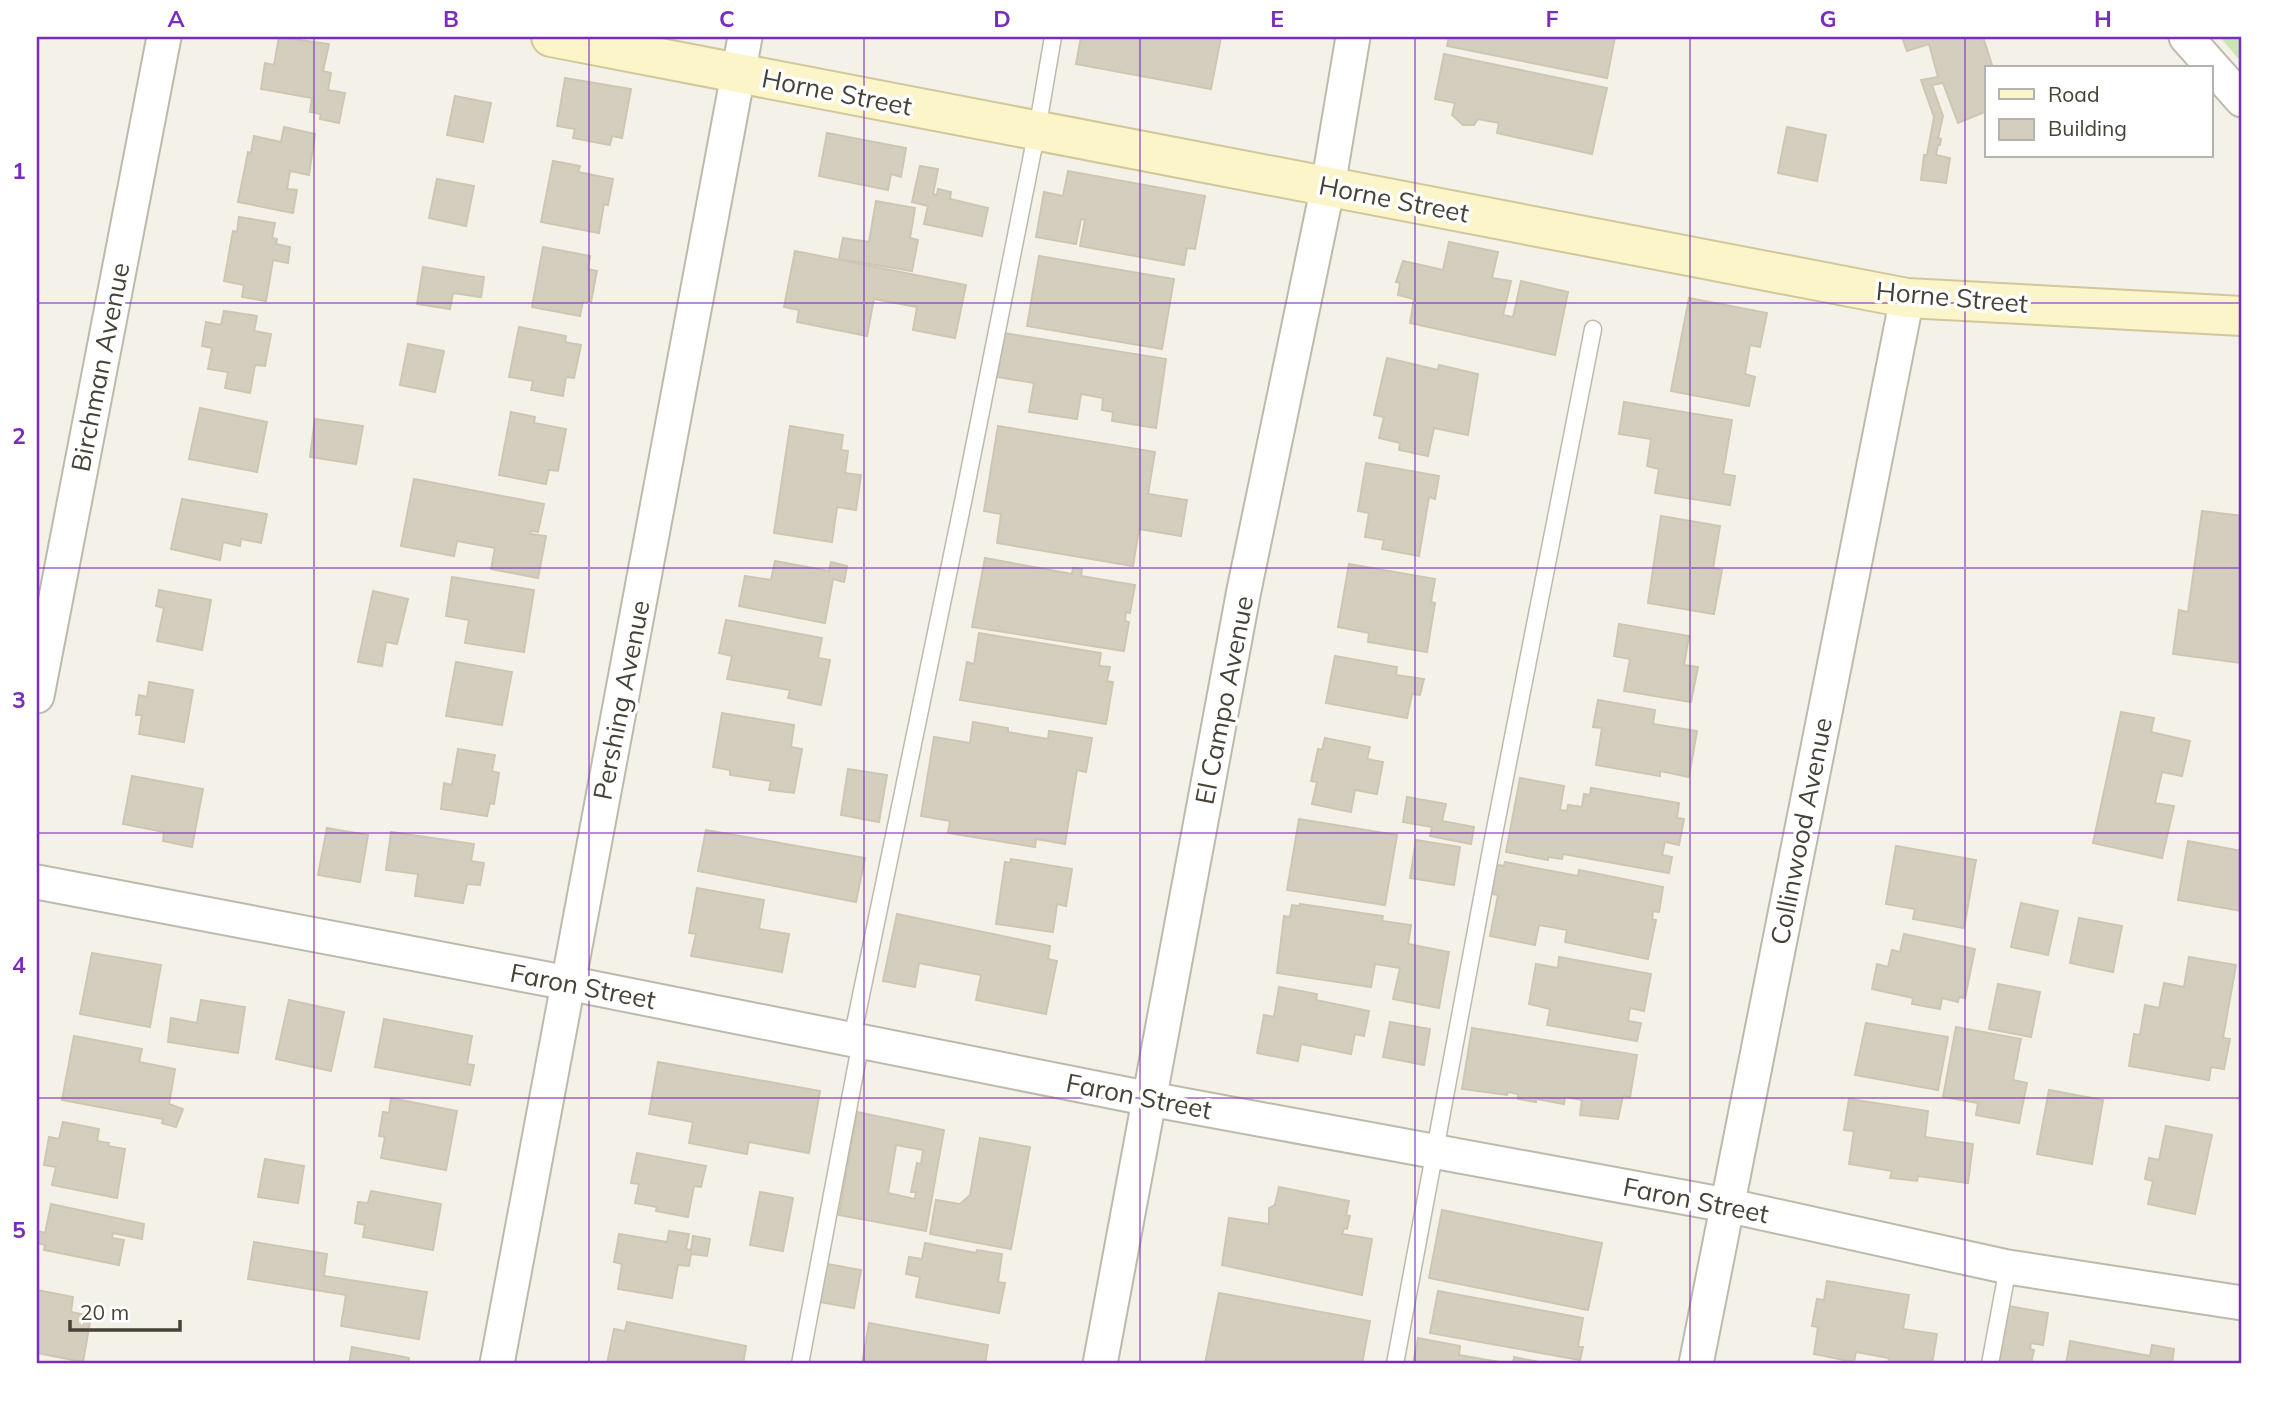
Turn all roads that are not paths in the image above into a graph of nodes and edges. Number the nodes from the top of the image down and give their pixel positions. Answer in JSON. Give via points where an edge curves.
{"nodes":[{"id":1,"x":164,"y":37,"type":"edge"},
{"id":2,"x":551,"y":37,"type":"edge"},
{"id":3,"x":1053,"y":37,"type":"edge"},
{"id":4,"x":1353,"y":37,"type":"edge"},
{"id":5,"x":2186,"y":37,"type":"edge"},
{"id":6,"x":741,"y":55,"type":"edge"},
{"id":7,"x":2212,"y":66,"type":"edge"},
{"id":8,"x":2212,"y":66,"type":"edge"},
{"id":9,"x":2242,"y":100,"type":"edge"},
{"id":10,"x":1037,"y":130,"type":"junction"},
{"id":11,"x":1328,"y":186,"type":"junction"},
{"id":12,"x":2242,"y":295,"type":"edge"},
{"id":13,"x":1908,"y":298,"type":"junction"},
{"id":14,"x":2196,"y":313,"type":"junction"},
{"id":15,"x":2242,"y":316,"type":"edge"},
{"id":16,"x":1593,"y":329,"type":"dead end"},
{"id":17,"x":37,"y":696,"type":"edge"},
{"id":18,"x":37,"y":882,"type":"edge"},
{"id":19,"x":568,"y":983,"type":"junction"},
{"id":20,"x":857,"y":1040,"type":"junction"},
{"id":21,"x":1150,"y":1098,"type":"junction"},
{"id":22,"x":1435,"y":1152,"type":"junction"},
{"id":23,"x":1726,"y":1205,"type":"junction"},
{"id":24,"x":2008,"y":1267,"type":"junction"},
{"id":25,"x":2242,"y":1303,"type":"edge"},
{"id":26,"x":498,"y":1364,"type":"edge"},
{"id":27,"x":800,"y":1364,"type":"edge"},
{"id":28,"x":1100,"y":1364,"type":"edge"},
{"id":29,"x":1395,"y":1364,"type":"edge"},
{"id":30,"x":1696,"y":1364,"type":"edge"},
{"id":31,"x":1990,"y":1364,"type":"edge"}],
"edges":[{"from":1,"to":17,"type":"street","name":"Birchman Avenue"},
{"from":2,"to":6,"type":"street","name":"Horne Street"},
{"from":3,"to":10,"type":"lane"},
{"from":4,"to":11,"type":"street","name":"El Campo Avenue"},
{"from":5,"to":8,"type":"street"},
{"from":6,"to":10,"type":"street","name":"Horne Street"},
{"from":6,"to":19,"type":"street","name":"Pershing Avenue"},
{"from":7,"to":9,"type":"street"},
{"from":10,"to":11,"type":"street","name":"Horne Street"},
{"from":10,"to":20,"type":"lane"},
{"from":11,"to":13,"type":"street","name":"Horne Street"},
{"from":11,"to":21,"type":"street","name":"El Campo Avenue","via":[[1244,590]]},
{"from":12,"to":14,"type":"street"},
{"from":13,"to":14,"type":"street","name":"Horne Street"},
{"from":13,"to":23,"type":"street","name":"Collinwood Avenue"},
{"from":14,"to":15,"type":"street","name":"Horne Street"},
{"from":16,"to":22,"type":"lane"},
{"from":18,"to":19,"type":"street","name":"Faron Street"},
{"from":19,"to":20,"type":"street","name":"Faron Street"},
{"from":19,"to":26,"type":"street","name":"Pershing Avenue"},
{"from":20,"to":21,"type":"street","name":"Faron Street"},
{"from":20,"to":27,"type":"lane"},
{"from":21,"to":22,"type":"street","name":"Faron Street"},
{"from":21,"to":28,"type":"street","name":"El Campo Avenue"},
{"from":22,"to":23,"type":"street","name":"Faron Street"},
{"from":22,"to":29,"type":"lane"},
{"from":23,"to":24,"type":"street","name":"Faron Street"},
{"from":23,"to":30,"type":"street","name":"Collinwood Avenue"},
{"from":24,"to":25,"type":"street","name":"Faron Street"},
{"from":24,"to":31,"type":"lane"}]}
